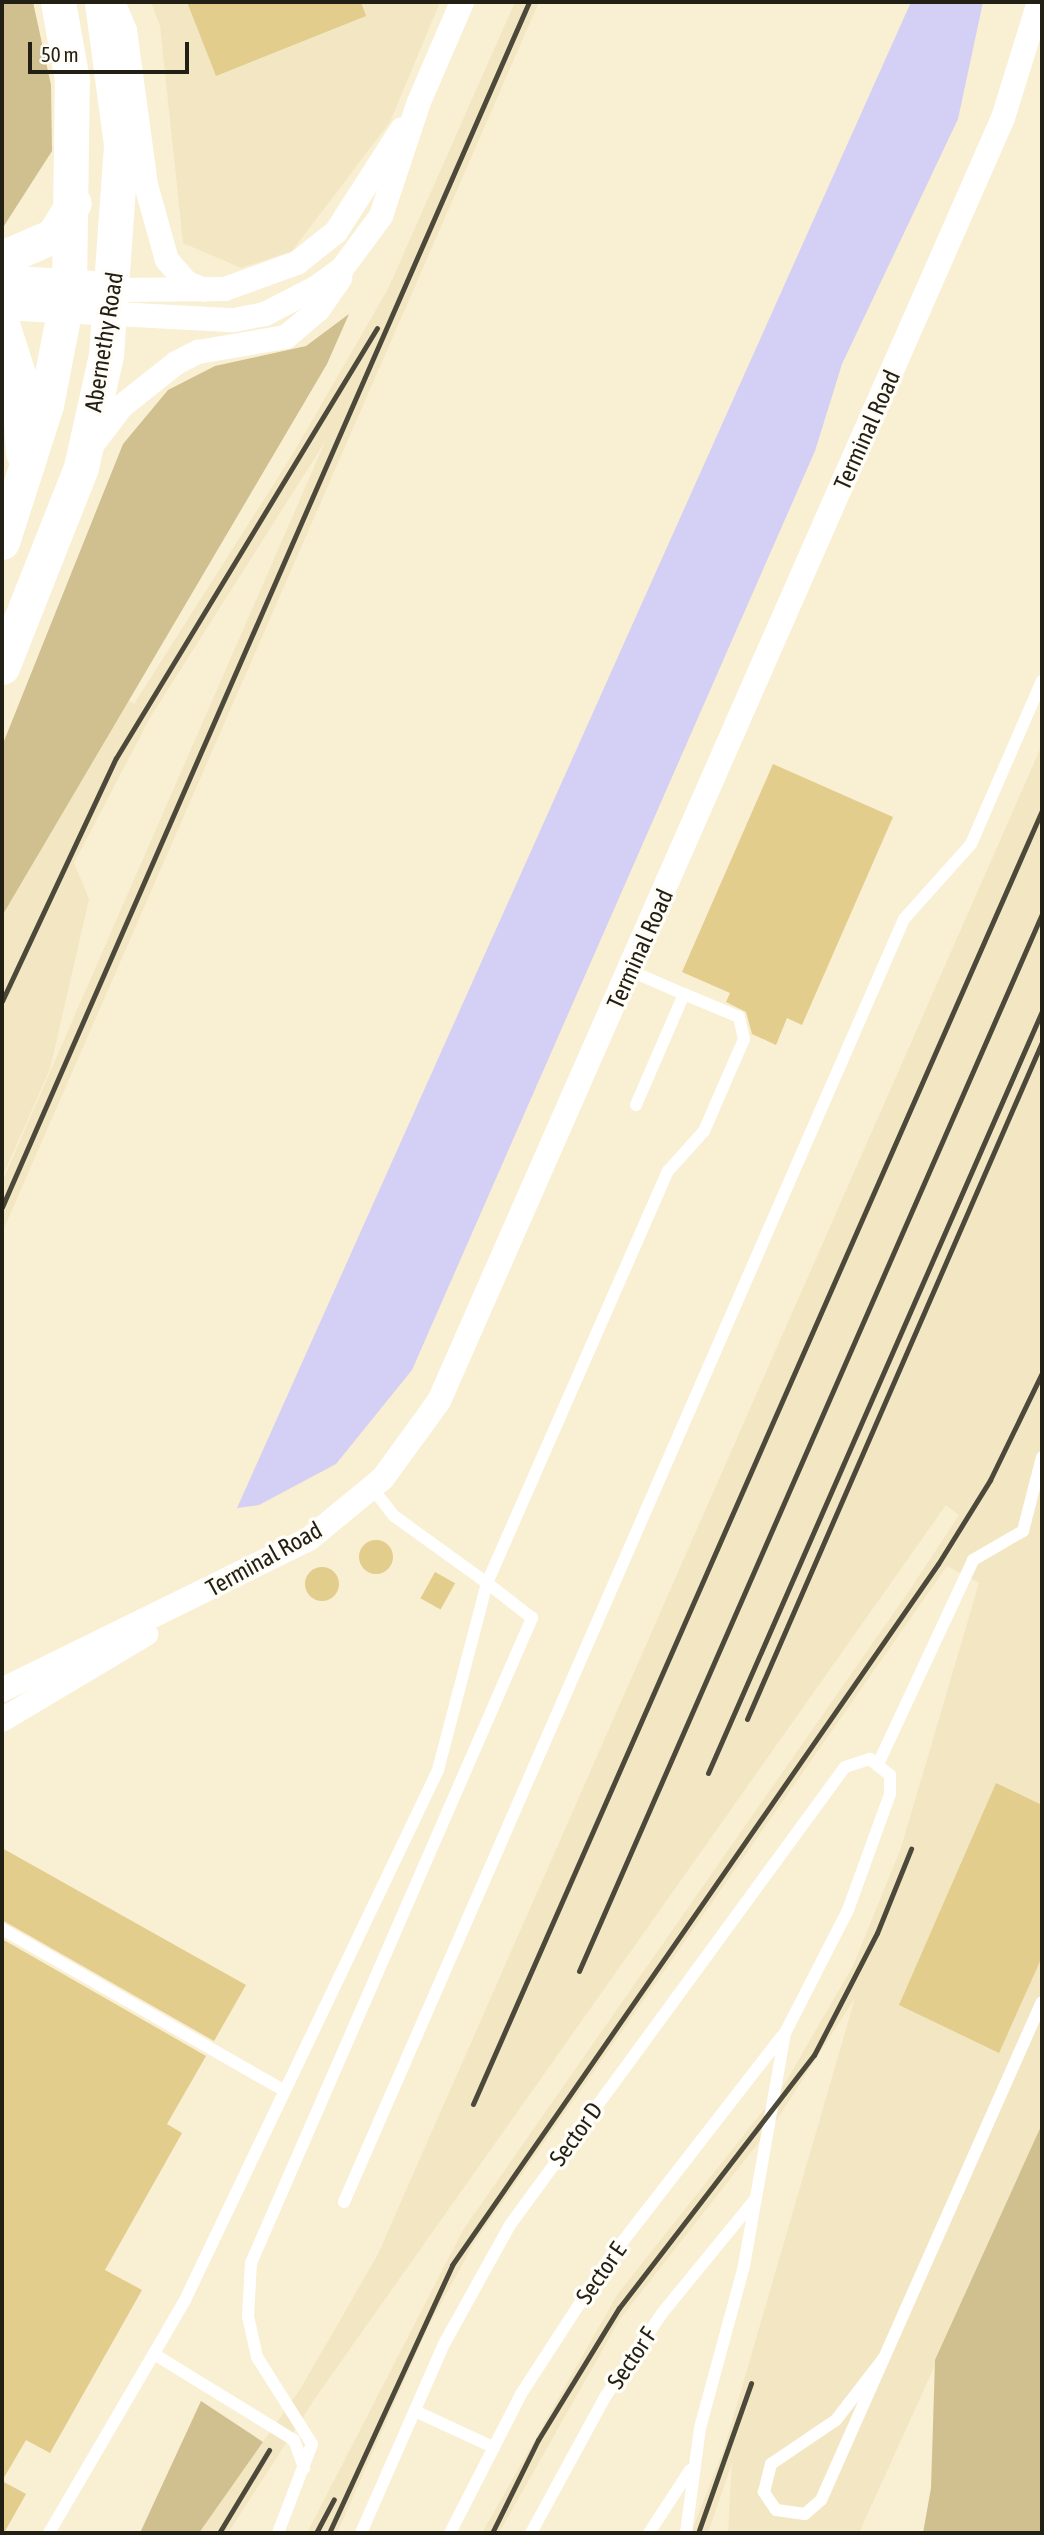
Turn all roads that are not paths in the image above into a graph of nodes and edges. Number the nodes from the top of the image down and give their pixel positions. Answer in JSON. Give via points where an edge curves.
{"nodes":[{"id":1,"x":58,"y":2,"type":"edge"},
{"id":2,"x":102,"y":2,"type":"edge"},
{"id":3,"x":113,"y":2,"type":"edge"},
{"id":4,"x":462,"y":2,"type":"edge"},
{"id":5,"x":1039,"y":2,"type":"edge"},
{"id":6,"x":419,"y":102,"type":"junction"},
{"id":7,"x":74,"y":203,"type":"junction"},
{"id":8,"x":369,"y":237,"type":"junction"},
{"id":9,"x":2,"y":258,"type":"edge"},
{"id":10,"x":2,"y":282,"type":"edge"},
{"id":11,"x":206,"y":290,"type":"junction"},
{"id":12,"x":67,"y":300,"type":"junction"},
{"id":13,"x":113,"y":302,"type":"junction"},
{"id":14,"x":2,"y":308,"type":"edge"},
{"id":15,"x":2,"y":324,"type":"edge"},
{"id":16,"x":81,"y":467,"type":"junction"},
{"id":17,"x":15,"y":508,"type":"junction"},
{"id":18,"x":2,"y":542,"type":"edge"},
{"id":19,"x":10,"y":643,"type":"edge"},
{"id":20,"x":2,"y":667,"type":"edge"},
{"id":21,"x":1042,"y":681,"type":"edge"},
{"id":22,"x":631,"y":971,"type":"junction"},
{"id":23,"x":684,"y":994,"type":"junction"},
{"id":24,"x":636,"y":1105,"type":"dead end"},
{"id":25,"x":1042,"y":1457,"type":"edge"},
{"id":26,"x":372,"y":1488,"type":"junction"},
{"id":27,"x":271,"y":1562,"type":"junction"},
{"id":28,"x":487,"y":1583,"type":"junction"},
{"id":29,"x":2,"y":1690,"type":"edge"},
{"id":30,"x":2,"y":1720,"type":"edge"},
{"id":31,"x":879,"y":1762,"type":"junction"},
{"id":32,"x":2,"y":1928,"type":"edge"},
{"id":33,"x":1042,"y":2002,"type":"edge"},
{"id":34,"x":785,"y":2033,"type":"junction"},
{"id":35,"x":283,"y":2090,"type":"junction"},
{"id":36,"x":756,"y":2199,"type":"junction"},
{"id":37,"x":344,"y":2202,"type":"dead end"},
{"id":38,"x":154,"y":2354,"type":"junction"},
{"id":39,"x":884,"y":2358,"type":"junction"},
{"id":40,"x":415,"y":2411,"type":"junction"},
{"id":41,"x":493,"y":2447,"type":"junction"},
{"id":42,"x":692,"y":2467,"type":"junction"},
{"id":43,"x":299,"y":2484,"type":"junction"},
{"id":44,"x":49,"y":2533,"type":"edge"},
{"id":45,"x":278,"y":2533,"type":"edge"},
{"id":46,"x":361,"y":2533,"type":"edge"},
{"id":47,"x":450,"y":2533,"type":"edge"},
{"id":48,"x":531,"y":2533,"type":"edge"},
{"id":49,"x":649,"y":2533,"type":"edge"},
{"id":50,"x":686,"y":2533,"type":"edge"}],
"edges":[{"from":1,"to":7,"type":"main road","name":"Abernethy Road","via":[[72,80]]},
{"from":2,"to":13,"type":"main road","name":"Abernethy Road","via":[[121,145]]},
{"from":3,"to":11,"type":"street","via":[[125,30],[146,184],[167,260],[187,284]]},
{"from":4,"to":6,"type":"street"},
{"from":5,"to":22,"type":"street","name":"Terminal Road","via":[[1003,118]]},
{"from":6,"to":8,"type":"street","via":[[394,187]]},
{"from":6,"to":11,"type":"street","via":[[353,209],[318,248],[273,275]]},
{"from":7,"to":9,"type":"main road","via":[[53,236]]},
{"from":7,"to":12,"type":"main road","name":"Abernethy Road"},
{"from":8,"to":13,"type":"street","via":[[317,288],[265,313],[205,321]]},
{"from":8,"to":16,"type":"street","via":[[299,328],[270,342],[214,348],[176,363],[122,406]]},
{"from":10,"to":12,"type":"main road"},
{"from":11,"to":13,"type":"street"},
{"from":12,"to":13,"type":"main road"},
{"from":12,"to":14,"type":"street"},
{"from":12,"to":17,"type":"main road","name":"Abernethy Road"},
{"from":13,"to":16,"type":"main road","name":"Abernethy Road"},
{"from":15,"to":17,"type":"main road","via":[[19,386],[23,472]]},
{"from":16,"to":19,"type":"main road","name":"Abernethy Road"},
{"from":17,"to":18,"type":"main road","name":"Abernethy Road"},
{"from":19,"to":20,"type":"main road","name":"Abernethy Road"},
{"from":21,"to":37,"type":"lane","via":[[971,844],[904,919]]},
{"from":22,"to":23,"type":"lane"},
{"from":22,"to":26,"type":"street","name":"Terminal Road","via":[[439,1401]]},
{"from":23,"to":24,"type":"lane"},
{"from":23,"to":28,"type":"lane","via":[[738,1017],[744,1039],[704,1131],[668,1171]]},
{"from":25,"to":31,"type":"lane","via":[[1023,1531],[972,1560]]},
{"from":26,"to":27,"type":"street","name":"Terminal Road"},
{"from":26,"to":28,"type":"lane","via":[[394,1516]]},
{"from":27,"to":29,"type":"street","name":"Terminal Road"},
{"from":27,"to":30,"type":"street"},
{"from":28,"to":35,"type":"lane","via":[[438,1770]]},
{"from":28,"to":43,"type":"lane","via":[[532,1618],[251,2263],[248,2316],[257,2357],[311,2438]]},
{"from":31,"to":34,"type":"lane","via":[[890,1775],[890,1794],[848,1910]]},
{"from":31,"to":40,"type":"lane","name":"Sector D","via":[[861,1759],[845,1767],[509,2225],[472,2286]]},
{"from":32,"to":35,"type":"lane"},
{"from":33,"to":39,"type":"lane"},
{"from":34,"to":36,"type":"lane"},
{"from":34,"to":41,"type":"lane","name":"Sector E","via":[[606,2263]]},
{"from":35,"to":38,"type":"lane"},
{"from":36,"to":42,"type":"lane"},
{"from":36,"to":48,"type":"lane","name":"Sector F","via":[[663,2312],[605,2397]]},
{"from":38,"to":43,"type":"lane","via":[[300,2445],[304,2460]]},
{"from":38,"to":44,"type":"lane"},
{"from":39,"to":39,"type":"lane","via":[[821,2500],[805,2514],[776,2510],[764,2492],[771,2464],[836,2420]]},
{"from":40,"to":41,"type":"lane"},
{"from":40,"to":46,"type":"lane","name":"Sector D"},
{"from":41,"to":47,"type":"lane","name":"Sector E"},
{"from":42,"to":49,"type":"lane"},
{"from":42,"to":50,"type":"lane"},
{"from":43,"to":45,"type":"lane"}]}
